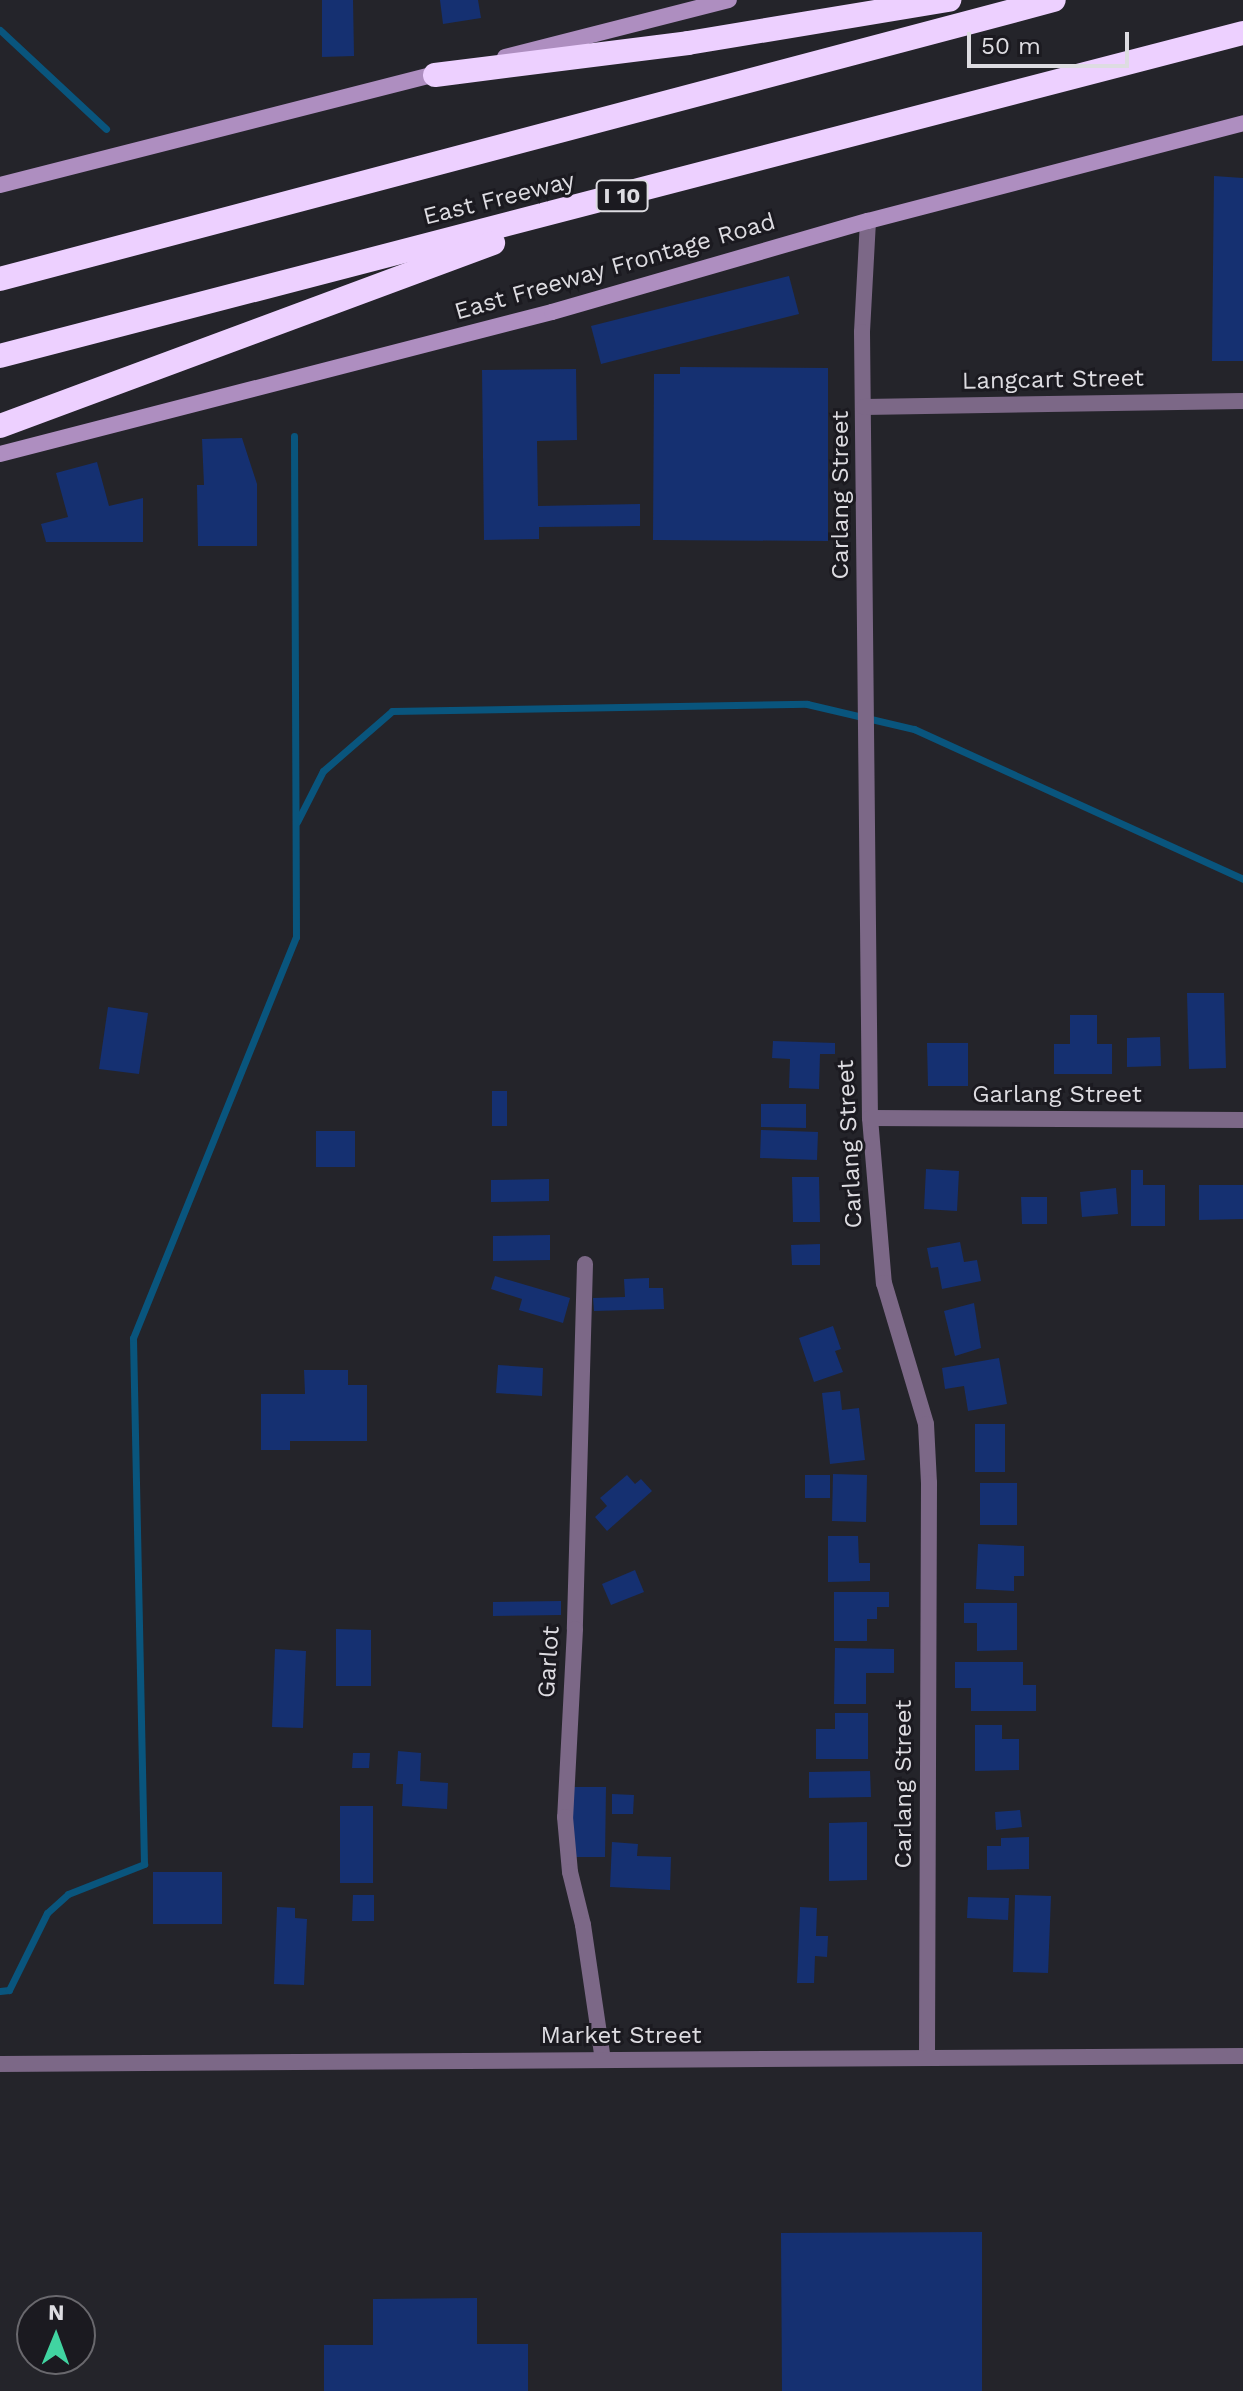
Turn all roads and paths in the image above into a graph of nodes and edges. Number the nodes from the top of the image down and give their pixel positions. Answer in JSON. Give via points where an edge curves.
{"nodes":[{"id":1,"x":729,"y":0,"type":"edge"},
{"id":2,"x":949,"y":0,"type":"edge"},
{"id":3,"x":1054,"y":0,"type":"edge"},
{"id":4,"x":1243,"y":33,"type":"edge"},
{"id":5,"x":435,"y":75,"type":"junction"},
{"id":6,"x":1243,"y":123,"type":"edge"},
{"id":7,"x":0,"y":185,"type":"edge"},
{"id":8,"x":623,"y":196,"type":"junction"},
{"id":9,"x":868,"y":221,"type":"junction"},
{"id":10,"x":0,"y":279,"type":"edge"},
{"id":11,"x":0,"y":356,"type":"edge"},
{"id":12,"x":1243,"y":401,"type":"edge"},
{"id":13,"x":864,"y":407,"type":"junction"},
{"id":14,"x":0,"y":426,"type":"edge"},
{"id":15,"x":0,"y":454,"type":"edge"},
{"id":16,"x":870,"y":1118,"type":"junction"},
{"id":17,"x":1243,"y":1120,"type":"edge"},
{"id":18,"x":585,"y":1264,"type":"dead end"},
{"id":19,"x":1243,"y":2056,"type":"edge"},
{"id":20,"x":927,"y":2058,"type":"junction"},
{"id":21,"x":603,"y":2060,"type":"junction"},
{"id":22,"x":0,"y":2064,"type":"edge"}],
"edges":[{"from":1,"to":5,"type":"main road"},
{"from":2,"to":5,"type":"highway","via":[[688,43]]},
{"from":3,"to":10,"type":"highway","name":"East Freeway"},
{"from":4,"to":8,"type":"highway","name":"East Freeway","number":"I 10"},
{"from":5,"to":7,"type":"main road"},
{"from":6,"to":9,"type":"main road","name":"East Freeway Frontage Road"},
{"from":8,"to":11,"type":"highway","name":"East Freeway","number":"I 10"},
{"from":8,"to":14,"type":"highway"},
{"from":9,"to":13,"type":"street","name":"Carlang Street"},
{"from":9,"to":15,"type":"main road","name":"East Freeway Frontage Road","via":[[552,312]]},
{"from":12,"to":13,"type":"street","name":"Langcart Street"},
{"from":13,"to":16,"type":"street","name":"Carlang Street"},
{"from":16,"to":17,"type":"street","name":"Garlang Street"},
{"from":16,"to":20,"type":"street","name":"Carlang Street","via":[[884,1283],[926,1424]]},
{"from":18,"to":21,"type":"street","name":"Garlot","via":[[565,1817]]},
{"from":19,"to":20,"type":"street","name":"Market Street"},
{"from":20,"to":21,"type":"street","name":"Market Street"},
{"from":21,"to":22,"type":"street","name":"Market Street"}]}
